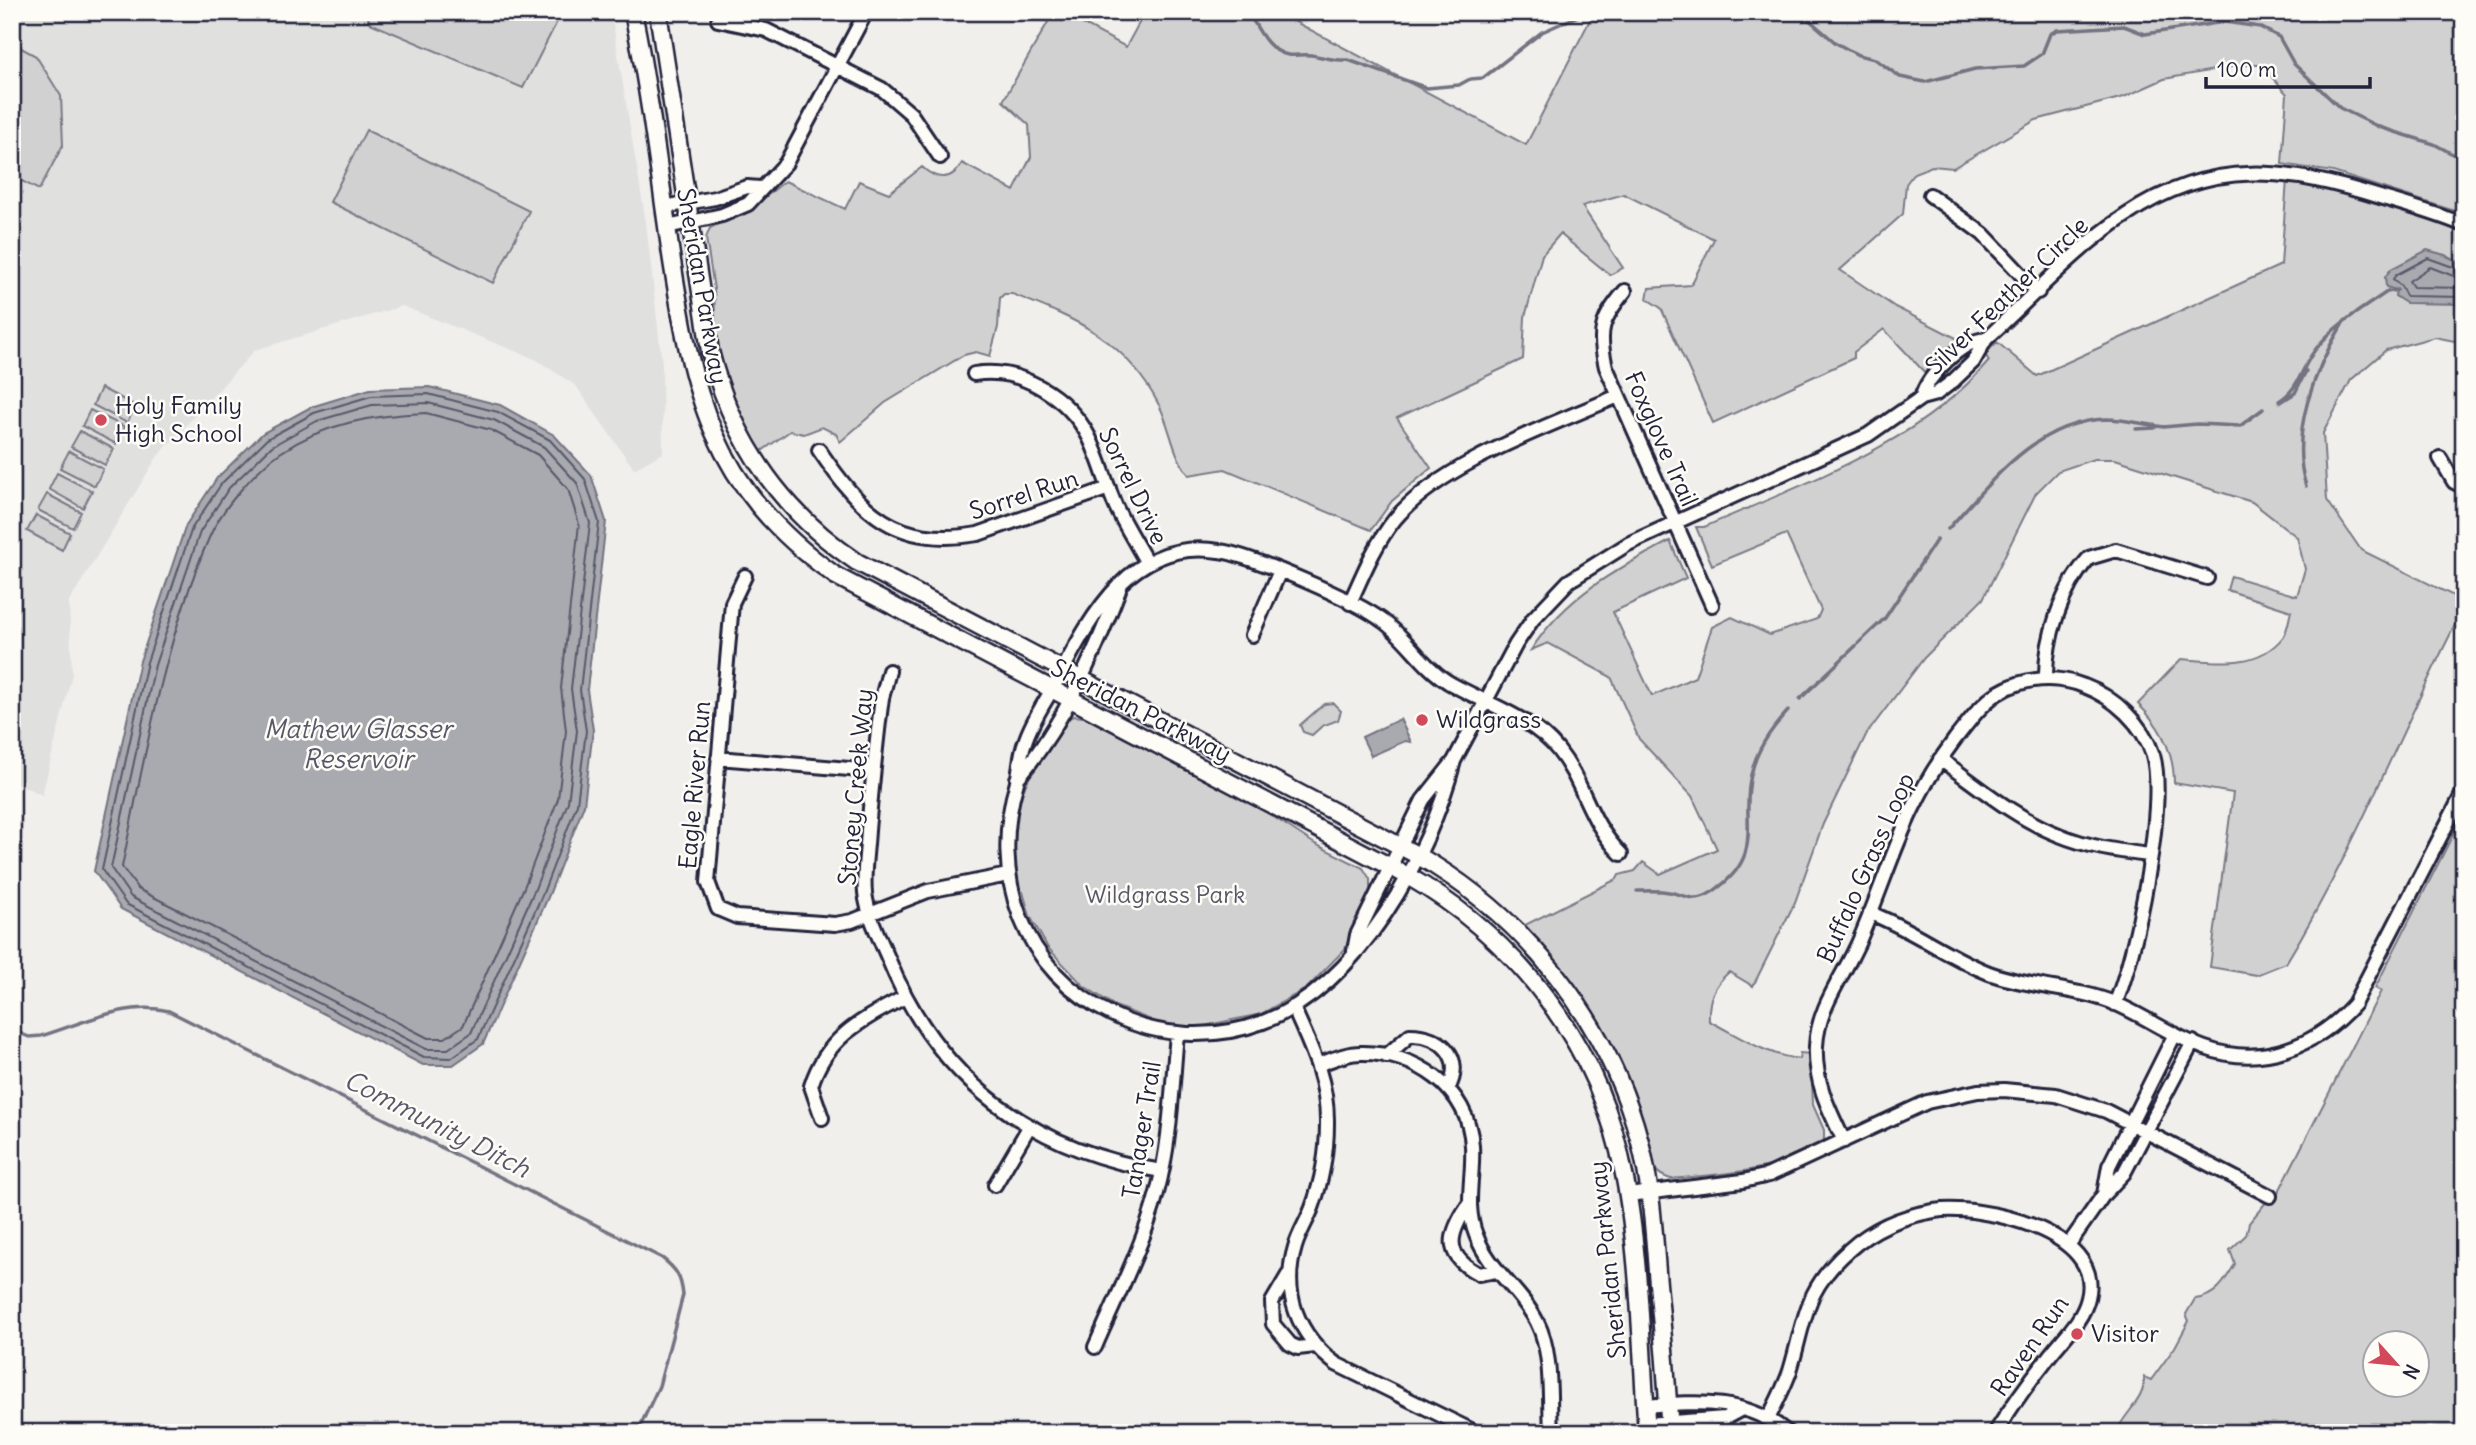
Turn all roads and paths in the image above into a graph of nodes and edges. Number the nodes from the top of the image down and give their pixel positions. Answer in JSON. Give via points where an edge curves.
{"nodes":[{"id":1,"x":634,"y":12,"type":"edge"},
{"id":2,"x":658,"y":12,"type":"edge"},
{"id":3,"x":866,"y":12,"type":"edge"},
{"id":4,"x":718,"y":20,"type":"dead end"},
{"id":5,"x":838,"y":66,"type":"junction"},
{"id":6,"x":940,"y":157,"type":"dead end"},
{"id":7,"x":760,"y":188,"type":"junction"},
{"id":8,"x":1930,"y":195,"type":"dead end"},
{"id":9,"x":688,"y":203,"type":"junction"},
{"id":10,"x":664,"y":208,"type":"junction"},
{"id":11,"x":691,"y":223,"type":"junction"},
{"id":12,"x":2464,"y":225,"type":"edge"},
{"id":13,"x":667,"y":227,"type":"junction"},
{"id":14,"x":1625,"y":291,"type":"dead end"},
{"id":15,"x":2038,"y":292,"type":"junction"},
{"id":16,"x":974,"y":374,"type":"dead end"},
{"id":17,"x":1618,"y":396,"type":"junction"},
{"id":18,"x":819,"y":450,"type":"dead end"},
{"id":19,"x":2440,"y":458,"type":"dead end"},
{"id":20,"x":2464,"y":487,"type":"edge"},
{"id":21,"x":1109,"y":488,"type":"junction"},
{"id":22,"x":1675,"y":523,"type":"junction"},
{"id":23,"x":1147,"y":563,"type":"junction"},
{"id":24,"x":1279,"y":573,"type":"junction"},
{"id":25,"x":745,"y":576,"type":"dead end"},
{"id":26,"x":2207,"y":578,"type":"dead end"},
{"id":27,"x":1122,"y":583,"type":"junction"},
{"id":28,"x":1350,"y":603,"type":"junction"},
{"id":29,"x":1712,"y":605,"type":"dead end"},
{"id":30,"x":1252,"y":635,"type":"dead end"},
{"id":31,"x":1063,"y":670,"type":"junction"},
{"id":32,"x":889,"y":671,"type":"dead end"},
{"id":33,"x":1079,"y":678,"type":"junction"},
{"id":34,"x":2046,"y":679,"type":"junction"},
{"id":35,"x":1052,"y":691,"type":"junction"},
{"id":36,"x":1069,"y":699,"type":"junction"},
{"id":37,"x":1485,"y":702,"type":"junction"},
{"id":38,"x":718,"y":758,"type":"junction"},
{"id":39,"x":1940,"y":759,"type":"junction"},
{"id":40,"x":1454,"y":761,"type":"junction"},
{"id":41,"x":873,"y":771,"type":"junction"},
{"id":42,"x":1017,"y":780,"type":"junction"},
{"id":43,"x":2464,"y":791,"type":"edge"},
{"id":44,"x":1401,"y":846,"type":"junction"},
{"id":45,"x":1621,"y":853,"type":"dead end"},
{"id":46,"x":1417,"y":855,"type":"junction"},
{"id":47,"x":2148,"y":855,"type":"junction"},
{"id":48,"x":1391,"y":866,"type":"junction"},
{"id":49,"x":1008,"y":875,"type":"junction"},
{"id":50,"x":1406,"y":875,"type":"junction"},
{"id":51,"x":1870,"y":913,"type":"junction"},
{"id":52,"x":870,"y":914,"type":"junction"},
{"id":53,"x":1354,"y":951,"type":"junction"},
{"id":54,"x":905,"y":997,"type":"junction"},
{"id":55,"x":2115,"y":1004,"type":"junction"},
{"id":56,"x":1293,"y":1007,"type":"junction"},
{"id":57,"x":1177,"y":1034,"type":"junction"},
{"id":58,"x":2175,"y":1034,"type":"junction"},
{"id":59,"x":2193,"y":1042,"type":"junction"},
{"id":60,"x":1385,"y":1055,"type":"junction"},
{"id":61,"x":1320,"y":1064,"type":"junction"},
{"id":62,"x":1448,"y":1089,"type":"junction"},
{"id":63,"x":822,"y":1118,"type":"dead end"},
{"id":64,"x":1029,"y":1127,"type":"junction"},
{"id":65,"x":2138,"y":1128,"type":"junction"},
{"id":66,"x":1844,"y":1140,"type":"junction"},
{"id":67,"x":1162,"y":1171,"type":"junction"},
{"id":68,"x":995,"y":1185,"type":"dead end"},
{"id":69,"x":1649,"y":1192,"type":"junction"},
{"id":70,"x":2104,"y":1194,"type":"junction"},
{"id":71,"x":1628,"y":1195,"type":"junction"},
{"id":72,"x":2270,"y":1196,"type":"dead end"},
{"id":73,"x":1469,"y":1204,"type":"junction"},
{"id":74,"x":2068,"y":1244,"type":"junction"},
{"id":75,"x":1496,"y":1271,"type":"junction"},
{"id":76,"x":1288,"y":1275,"type":"junction"},
{"id":77,"x":1315,"y":1346,"type":"junction"},
{"id":78,"x":1095,"y":1347,"type":"dead end"},
{"id":79,"x":1668,"y":1404,"type":"junction"},
{"id":80,"x":1645,"y":1406,"type":"junction"},
{"id":81,"x":1740,"y":1410,"type":"junction"},
{"id":82,"x":1768,"y":1419,"type":"junction"},
{"id":83,"x":1670,"y":1427,"type":"edge"},
{"id":84,"x":1647,"y":1428,"type":"edge"},
{"id":85,"x":1477,"y":1433,"type":"edge"},
{"id":86,"x":1550,"y":1433,"type":"edge"},
{"id":87,"x":1788,"y":1433,"type":"edge"},
{"id":88,"x":1995,"y":1433,"type":"edge"}],
"edges":[{"from":1,"to":10,"type":"main road","name":"Sheridan Parkway"},
{"from":2,"to":9,"type":"main road","name":"Sheridan Parkway"},
{"from":3,"to":5,"type":"street"},
{"from":4,"to":5,"type":"street","via":[[766,30]]},
{"from":5,"to":6,"type":"street","via":[[897,99]]},
{"from":5,"to":7,"type":"street","via":[[797,147]]},
{"from":7,"to":9,"type":"street","via":[[747,187]]},
{"from":7,"to":11,"type":"street","via":[[748,204]]},
{"from":8,"to":15,"type":"street","via":[[1983,234]]},
{"from":9,"to":10,"type":"street"},
{"from":9,"to":11,"type":"main road","name":"Sheridan Parkway"},
{"from":10,"to":13,"type":"main road","name":"Sheridan Parkway"},
{"from":11,"to":13,"type":"street"},
{"from":11,"to":31,"type":"main road","name":"Sheridan Parkway","via":[[707,332],[721,390],[740,436],[780,495],[821,536],[857,562]]},
{"from":12,"to":15,"type":"street","name":"Silver Feather Circle","via":[[2311,176],[2254,172],[2224,176],[2169,191],[2123,216]]},
{"from":13,"to":35,"type":"main road","name":"Sheridan Parkway","via":[[695,387],[719,447],[760,509],[836,576]]},
{"from":14,"to":17,"type":"street","name":"Foxglove Trail","via":[[1605,314],[1601,332],[1605,367]]},
{"from":15,"to":22,"type":"street","name":"Silver Feather Circle","via":[[1986,339],[1973,362],[1936,394],[1921,398],[1868,435]]},
{"from":16,"to":21,"type":"street","name":"Sorrel Drive","via":[[1011,374],[1064,405],[1087,435]]},
{"from":17,"to":22,"type":"street","name":"Foxglove Trail"},
{"from":17,"to":28,"type":"street","via":[[1467,464],[1428,487],[1383,535]]},
{"from":18,"to":21,"type":"street","name":"Sorrel Run","via":[[846,490],[872,514],[905,531],[931,537],[978,534]]},
{"from":19,"to":20,"type":"street","via":[[2454,482]]},
{"from":21,"to":23,"type":"street","name":"Sorrel Drive"},
{"from":22,"to":29,"type":"street","name":"Foxglove Trail"},
{"from":22,"to":37,"type":"street","name":"Silver Feather Circle","via":[[1612,552],[1569,581],[1533,619]]},
{"from":23,"to":24,"type":"street","name":"Silver Feather Circle","via":[[1200,549],[1232,553]]},
{"from":23,"to":27,"type":"street","name":"Silver Feather Circle"},
{"from":24,"to":28,"type":"street","name":"Silver Feather Circle"},
{"from":24,"to":30,"type":"street"},
{"from":25,"to":38,"type":"street","name":"Eagle River Run","via":[[732,603]]},
{"from":26,"to":34,"type":"street","via":[[2104,545],[2083,566],[2054,622],[2045,657]]},
{"from":27,"to":31,"type":"street","name":"Silver Feather Circle","via":[[1089,620]]},
{"from":27,"to":33,"type":"street"},
{"from":28,"to":37,"type":"street","name":"Silver Feather Circle","via":[[1384,621],[1445,680]]},
{"from":31,"to":33,"type":"main road","name":"Sheridan Parkway"},
{"from":31,"to":35,"type":"street","name":"Silver Feather Circle"},
{"from":32,"to":41,"type":"street","name":"Stoney Creek Way"},
{"from":33,"to":36,"type":"street"},
{"from":33,"to":44,"type":"main road","name":"Sheridan Parkway"},
{"from":34,"to":39,"type":"street","name":"Buffalo Grass Loop","via":[[2014,685],[1986,702]]},
{"from":34,"to":47,"type":"street","name":"Buffalo Grass Loop","via":[[2077,683],[2099,693],[2126,712],[2146,739],[2157,786]]},
{"from":35,"to":36,"type":"main road","name":"Sheridan Parkway"},
{"from":35,"to":42,"type":"street","name":"Silver Feather Circle","via":[[1025,739]]},
{"from":36,"to":42,"type":"street","via":[[1041,752]]},
{"from":36,"to":48,"type":"main road","name":"Sheridan Parkway"},
{"from":37,"to":40,"type":"street","name":"Silver Feather Circle"},
{"from":37,"to":45,"type":"street","name":"Silver Feather Circle","via":[[1532,726],[1559,751],[1601,834]]},
{"from":38,"to":41,"type":"street"},
{"from":38,"to":52,"type":"street","name":"Eagle River Run","via":[[708,882],[718,909],[737,917],[819,925]]},
{"from":39,"to":47,"type":"street","via":[[2015,813],[2058,835]]},
{"from":39,"to":51,"type":"street","name":"Buffalo Grass Loop","via":[[1899,834]]},
{"from":40,"to":44,"type":"street","name":"Silver Feather Circle","via":[[1423,800]]},
{"from":40,"to":46,"type":"street","name":"Silver Feather Circle","via":[[1443,805]]},
{"from":41,"to":52,"type":"street","name":"Stoney Creek Way","via":[[864,881]]},
{"from":42,"to":49,"type":"street","name":"Silver Feather Circle","via":[[1006,833]]},
{"from":43,"to":59,"type":"street","via":[[2364,989],[2342,1017],[2311,1040],[2279,1052],[2239,1055]]},
{"from":44,"to":46,"type":"main road","name":"Sheridan Parkway"},
{"from":44,"to":48,"type":"street","name":"Silver Feather Circle"},
{"from":46,"to":50,"type":"street","name":"Silver Feather Circle"},
{"from":46,"to":69,"type":"main road","name":"Sheridan Parkway","via":[[1504,918],[1546,962],[1582,1011],[1628,1103]]},
{"from":47,"to":55,"type":"street","name":"Buffalo Grass Loop","via":[[2136,940]]},
{"from":48,"to":50,"type":"main road","name":"Sheridan Parkway"},
{"from":48,"to":53,"type":"street","name":"Silver Feather Circle"},
{"from":49,"to":52,"type":"street","name":"Eagle River Run","via":[[928,891]]},
{"from":49,"to":57,"type":"street","name":"Silver Feather Circle","via":[[1028,935],[1067,984],[1125,1021]]},
{"from":50,"to":53,"type":"street","name":"Silver Feather Circle","via":[[1379,927]]},
{"from":50,"to":71,"type":"main road","name":"Sheridan Parkway","via":[[1489,934],[1559,1014],[1602,1098]]},
{"from":51,"to":55,"type":"street","via":[[1989,973]]},
{"from":51,"to":66,"type":"street","name":"Buffalo Grass Loop","via":[[1825,1007],[1816,1044],[1819,1085]]},
{"from":52,"to":54,"type":"street","name":"Stoney Creek Way"},
{"from":53,"to":56,"type":"street","name":"Silver Feather Circle","via":[[1317,991]]},
{"from":54,"to":63,"type":"street","via":[[855,1024],[831,1045],[811,1086]]},
{"from":54,"to":64,"type":"street","name":"Stoney Creek Way","via":[[958,1071]]},
{"from":55,"to":58,"type":"street"},
{"from":56,"to":57,"type":"street","name":"Silver Feather Circle","via":[[1243,1028]]},
{"from":56,"to":61,"type":"street"},
{"from":57,"to":67,"type":"street","name":"Tanager Trail"},
{"from":58,"to":59,"type":"street"},
{"from":58,"to":65,"type":"street"},
{"from":59,"to":65,"type":"street"},
{"from":60,"to":61,"type":"street","via":[[1360,1053]]},
{"from":60,"to":62,"type":"street","via":[[1431,1071]]},
{"from":60,"to":62,"type":"street","via":[[1410,1035],[1435,1038],[1452,1056],[1455,1070]]},
{"from":61,"to":76,"type":"street","via":[[1328,1122],[1324,1169]]},
{"from":62,"to":73,"type":"street","via":[[1468,1122],[1472,1146]]},
{"from":64,"to":67,"type":"street","name":"Stoney Creek Way","via":[[1083,1152]]},
{"from":64,"to":68,"type":"street"},
{"from":65,"to":66,"type":"street","via":[[2056,1095],[1978,1091],[1927,1102]]},
{"from":65,"to":70,"type":"street","via":[[2124,1173]]},
{"from":65,"to":70,"type":"street","via":[[2109,1166]]},
{"from":65,"to":72,"type":"street"},
{"from":66,"to":69,"type":"street","via":[[1769,1175]]},
{"from":67,"to":78,"type":"street","name":"Tanager Trail","via":[[1148,1222]]},
{"from":69,"to":71,"type":"street"},
{"from":69,"to":79,"type":"main road","name":"Sheridan Parkway"},
{"from":70,"to":74,"type":"street"},
{"from":71,"to":80,"type":"main road","name":"Sheridan Parkway"},
{"from":73,"to":75,"type":"street","via":[[1480,1246]]},
{"from":73,"to":75,"type":"street","via":[[1453,1230],[1454,1252],[1479,1274]]},
{"from":74,"to":82,"type":"street","via":[[2022,1223],[1962,1210],[1906,1218],[1870,1234],[1837,1261],[1814,1293],[1798,1332],[1790,1369]]},
{"from":74,"to":88,"type":"street","name":"Raven Run","via":[[2087,1270],[2087,1301]]},
{"from":75,"to":86,"type":"street","via":[[1526,1304],[1543,1337]]},
{"from":76,"to":77,"type":"street","via":[[1290,1299]]},
{"from":76,"to":77,"type":"street","via":[[1272,1302],[1273,1324],[1290,1344]]},
{"from":77,"to":85,"type":"street","via":[[1336,1364]]},
{"from":79,"to":80,"type":"street"},
{"from":79,"to":81,"type":"street","via":[[1727,1402]]},
{"from":79,"to":83,"type":"main road","name":"Sheridan Parkway"},
{"from":80,"to":84,"type":"main road","name":"Sheridan Parkway"},
{"from":81,"to":82,"type":"street"},
{"from":81,"to":83,"type":"street","via":[[1726,1418]]},
{"from":82,"to":87,"type":"street"},
{"from":83,"to":84,"type":"street"}]}
